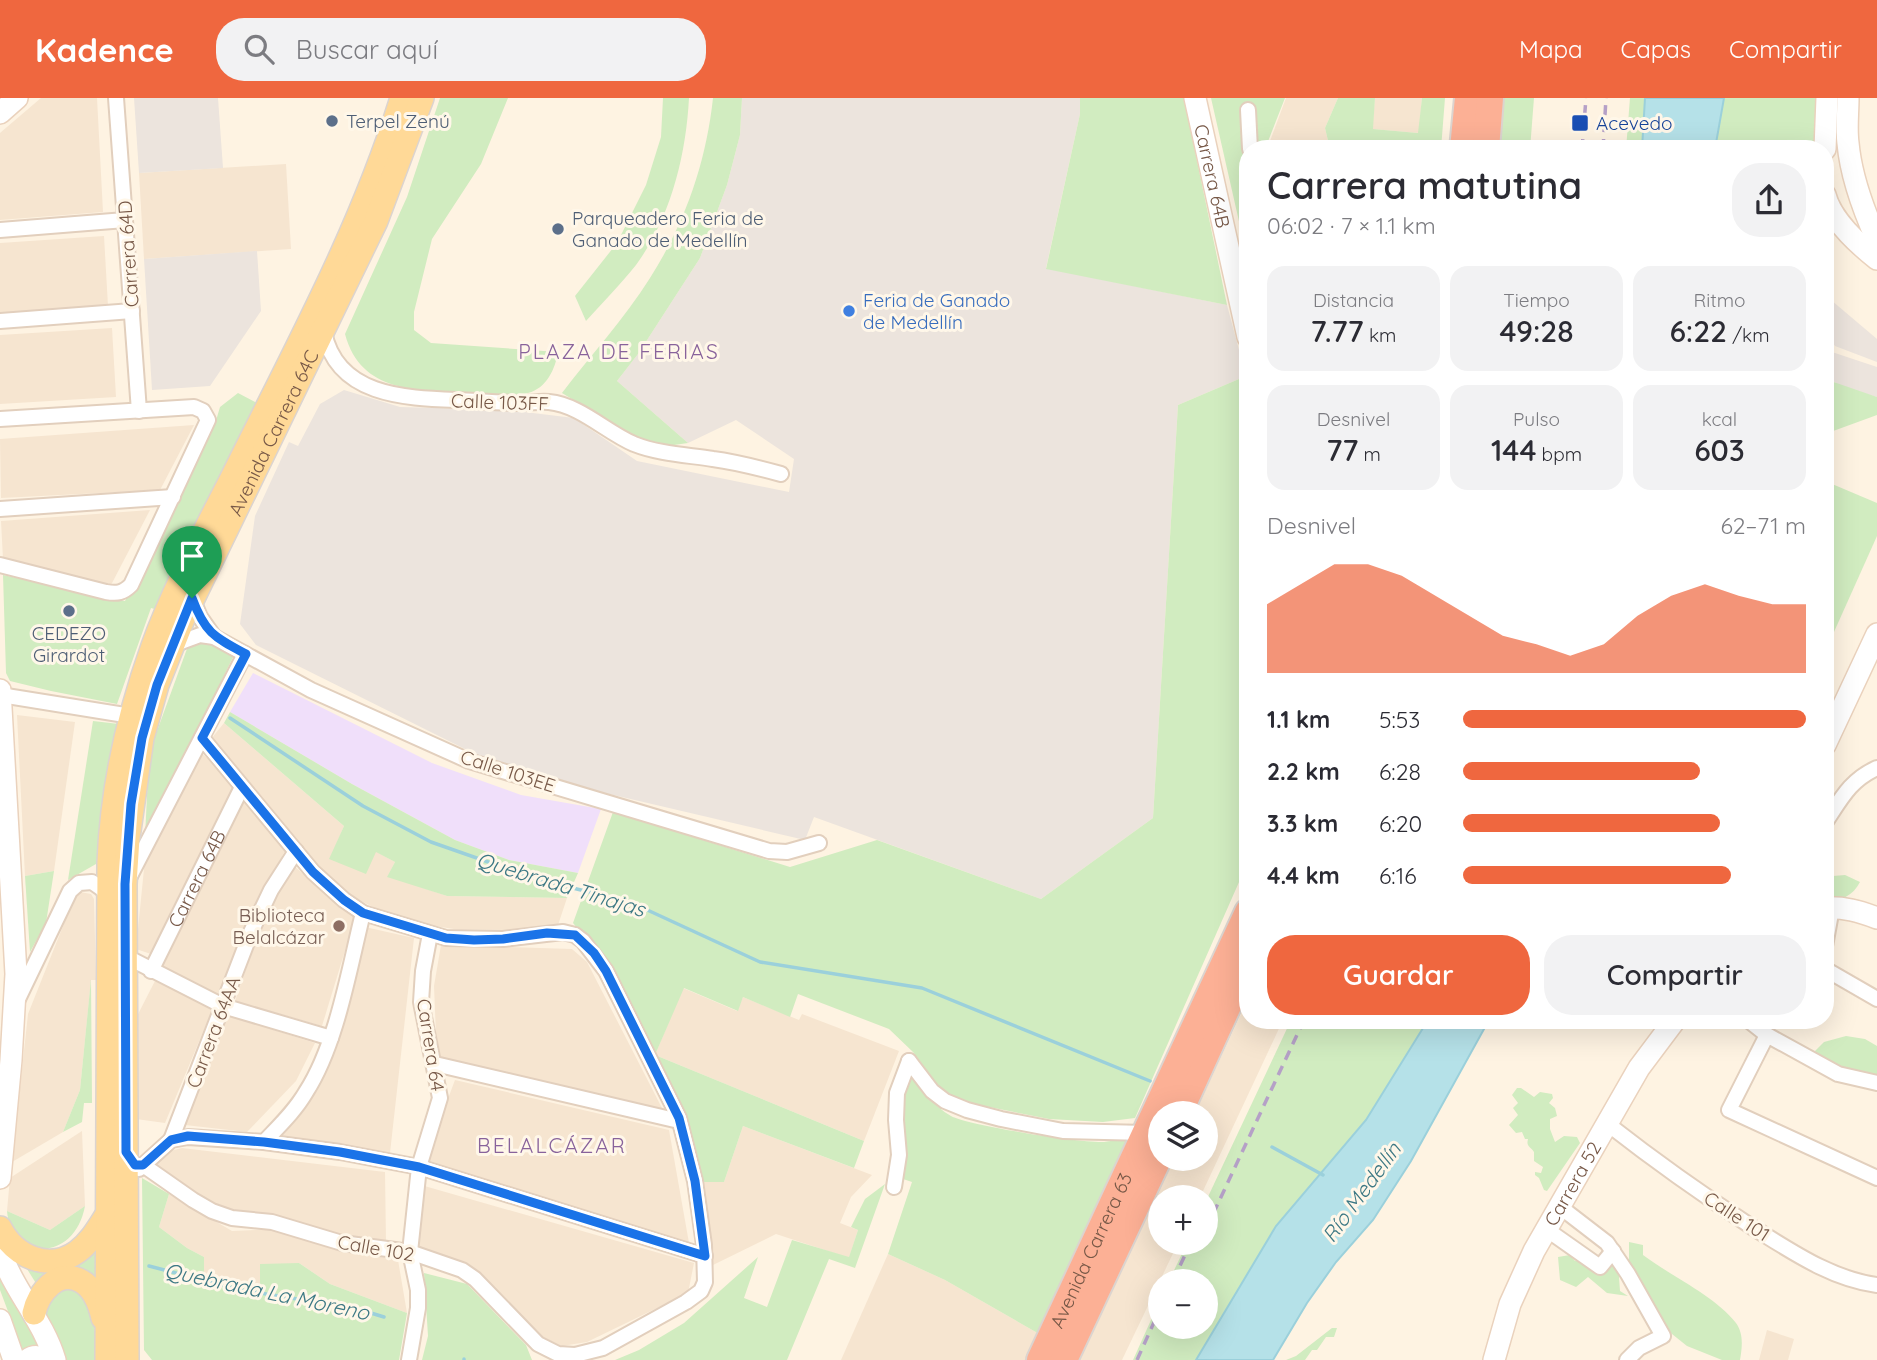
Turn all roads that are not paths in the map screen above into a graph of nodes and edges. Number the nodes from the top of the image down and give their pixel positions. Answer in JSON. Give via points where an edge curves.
{"nodes":[{"id":1,"x":17,"y":98,"type":"edge"},
{"id":2,"x":116,"y":98,"type":"edge"},
{"id":3,"x":402,"y":98,"type":"edge"},
{"id":4,"x":422,"y":98,"type":"edge"},
{"id":5,"x":1195,"y":98,"type":"edge"},
{"id":6,"x":1468,"y":98,"type":"edge"},
{"id":7,"x":1490,"y":98,"type":"edge"},
{"id":8,"x":1827,"y":98,"type":"edge"},
{"id":9,"x":1849,"y":98,"type":"edge"},
{"id":10,"x":1248,"y":110,"type":"dead end"},
{"id":11,"x":0,"y":113,"type":"edge"},
{"id":12,"x":1250,"y":140,"type":"edge"},
{"id":13,"x":1464,"y":140,"type":"edge"},
{"id":14,"x":1487,"y":140,"type":"edge"},
{"id":15,"x":1825,"y":140,"type":"edge"},
{"id":16,"x":1862,"y":206,"type":"junction"},
{"id":17,"x":1835,"y":216,"type":"joint"},
{"id":18,"x":125,"y":220,"type":"junction"},
{"id":19,"x":0,"y":230,"type":"edge"},
{"id":20,"x":1877,"y":240,"type":"edge"},
{"id":21,"x":1877,"y":258,"type":"edge"},
{"id":22,"x":1239,"y":259,"type":"edge"},
{"id":23,"x":132,"y":311,"type":"junction"},
{"id":24,"x":0,"y":321,"type":"edge"},
{"id":25,"x":323,"y":330,"type":"junction"},
{"id":26,"x":139,"y":411,"type":"junction"},
{"id":27,"x":0,"y":419,"type":"edge"},
{"id":28,"x":781,"y":474,"type":"dead end"},
{"id":29,"x":173,"y":497,"type":"junction"},
{"id":30,"x":0,"y":509,"type":"edge"},
{"id":31,"x":0,"y":565,"type":"edge"},
{"id":32,"x":192,"y":598,"type":"junction"},
{"id":33,"x":1877,"y":634,"type":"edge"},
{"id":34,"x":214,"y":637,"type":"junction"},
{"id":35,"x":172,"y":645,"type":"junction"},
{"id":36,"x":246,"y":654,"type":"junction"},
{"id":37,"x":0,"y":693,"type":"edge"},
{"id":38,"x":131,"y":716,"type":"junction"},
{"id":39,"x":1834,"y":726,"type":"edge"},
{"id":40,"x":202,"y":738,"type":"junction"},
{"id":41,"x":1877,"y":768,"type":"edge"},
{"id":42,"x":242,"y":787,"type":"junction"},
{"id":43,"x":1834,"y":809,"type":"edge"},
{"id":44,"x":819,"y":843,"type":"dead end"},
{"id":45,"x":296,"y":851,"type":"junction"},
{"id":46,"x":117,"y":892,"type":"junction"},
{"id":47,"x":1834,"y":908,"type":"edge"},
{"id":48,"x":363,"y":913,"type":"junction"},
{"id":49,"x":1877,"y":918,"type":"edge"},
{"id":50,"x":1239,"y":932,"type":"edge"},
{"id":51,"x":430,"y":934,"type":"junction"},
{"id":52,"x":125,"y":956,"type":"junction"},
{"id":53,"x":151,"y":971,"type":"junction"},
{"id":54,"x":1834,"y":974,"type":"edge"},
{"id":55,"x":1239,"y":982,"type":"edge"},
{"id":56,"x":1877,"y":999,"type":"edge"},
{"id":57,"x":15,"y":1006,"type":"junction"},
{"id":58,"x":223,"y":1006,"type":"junction"},
{"id":59,"x":1668,"y":1029,"type":"edge"},
{"id":60,"x":1759,"y":1029,"type":"edge"},
{"id":61,"x":1767,"y":1035,"type":"junction"},
{"id":62,"x":331,"y":1038,"type":"junction"},
{"id":63,"x":435,"y":1064,"type":"junction"},
{"id":64,"x":1877,"y":1083,"type":"edge"},
{"id":65,"x":1185,"y":1101,"type":"edge"},
{"id":66,"x":679,"y":1121,"type":"junction"},
{"id":67,"x":1609,"y":1125,"type":"junction"},
{"id":68,"x":1146,"y":1133,"type":"junction"},
{"id":69,"x":171,"y":1140,"type":"junction"},
{"id":70,"x":264,"y":1142,"type":"junction"},
{"id":71,"x":135,"y":1158,"type":"junction"},
{"id":72,"x":419,"y":1167,"type":"junction"},
{"id":73,"x":1153,"y":1171,"type":"edge"},
{"id":74,"x":0,"y":1178,"type":"edge"},
{"id":75,"x":1877,"y":1178,"type":"edge"},
{"id":76,"x":894,"y":1187,"type":"dead end"},
{"id":77,"x":1559,"y":1206,"type":"junction"},
{"id":78,"x":108,"y":1213,"type":"junction"},
{"id":79,"x":0,"y":1228,"type":"edge"},
{"id":80,"x":1546,"y":1229,"type":"junction"},
{"id":81,"x":0,"y":1250,"type":"edge"},
{"id":82,"x":1613,"y":1251,"type":"junction"},
{"id":83,"x":410,"y":1252,"type":"junction"},
{"id":84,"x":705,"y":1256,"type":"junction"},
{"id":85,"x":1877,"y":1285,"type":"edge"},
{"id":86,"x":34,"y":1312,"type":"junction"},
{"id":87,"x":0,"y":1320,"type":"edge"},
{"id":88,"x":107,"y":1331,"type":"junction"},
{"id":89,"x":14,"y":1360,"type":"edge"},
{"id":90,"x":27,"y":1360,"type":"edge"},
{"id":91,"x":47,"y":1360,"type":"edge"},
{"id":92,"x":55,"y":1360,"type":"edge"},
{"id":93,"x":107,"y":1360,"type":"edge"},
{"id":94,"x":127,"y":1360,"type":"edge"},
{"id":95,"x":409,"y":1360,"type":"edge"},
{"id":96,"x":1040,"y":1360,"type":"edge"},
{"id":97,"x":1064,"y":1360,"type":"edge"},
{"id":98,"x":1494,"y":1360,"type":"edge"},
{"id":99,"x":1627,"y":1360,"type":"edge"}],
"edges":[{"from":1,"to":11,"type":"main road"},
{"from":2,"to":18,"type":"street","name":"Carrera 64D"},
{"from":3,"to":38,"type":"main road","name":"Avenida Carrera 64C","via":[[346,246],[164,618]]},
{"from":4,"to":25,"type":"main road","name":"Avenida Carrera 64C","via":[[376,221]]},
{"from":5,"to":22,"type":"main road","name":"Carrera 64B"},
{"from":6,"to":13,"type":"highway"},
{"from":7,"to":14,"type":"highway"},
{"from":8,"to":15,"type":"main road"},
{"from":9,"to":16,"type":"main road","via":[[1848,142]]},
{"from":10,"to":12,"type":"street"},
{"from":16,"to":17,"type":"main road","via":[[1847,216]]},
{"from":16,"to":20,"type":"main road"},
{"from":17,"to":21,"type":"main road"},
{"from":18,"to":19,"type":"street"},
{"from":18,"to":23,"type":"street","name":"Carrera 64D"},
{"from":23,"to":24,"type":"street"},
{"from":23,"to":26,"type":"street","name":"Carrera 64D"},
{"from":25,"to":28,"type":"street","name":"Calle 103FF","via":[[337,364],[361,383],[391,394],[549,402],[636,445]]},
{"from":25,"to":32,"type":"main road","name":"Avenida Carrera 64C"},
{"from":26,"to":27,"type":"street"},
{"from":26,"to":29,"type":"street","via":[[194,407],[203,411],[208,421]]},
{"from":29,"to":30,"type":"street"},
{"from":29,"to":31,"type":"street","via":[[131,585],[119,593]]},
{"from":32,"to":34,"type":"street"},
{"from":32,"to":35,"type":"main road","name":"Avenida Carrera 64C"},
{"from":33,"to":39,"type":"main road"},
{"from":34,"to":35,"type":"street","via":[[200,635]]},
{"from":34,"to":36,"type":"street","name":"Calle 103EE"},
{"from":35,"to":46,"type":"main road","name":"Avenida Carrera 64C","via":[[142,738]]},
{"from":36,"to":40,"type":"street"},
{"from":36,"to":44,"type":"street","name":"Calle 103EE","via":[[311,690],[469,761],[769,851],[787,852]]},
{"from":37,"to":38,"type":"street"},
{"from":37,"to":57,"type":"main road","via":[[14,906]]},
{"from":38,"to":46,"type":"main road","name":"Avenida Carrera 64C","via":[[112,813]]},
{"from":40,"to":42,"type":"street"},
{"from":40,"to":46,"type":"street"},
{"from":41,"to":43,"type":"street","via":[[1861,775]]},
{"from":42,"to":45,"type":"street"},
{"from":42,"to":53,"type":"street","name":"Carrera 64B"},
{"from":45,"to":48,"type":"street","via":[[328,887]]},
{"from":45,"to":58,"type":"street","name":"Carrera 64AA","via":[[261,911]]},
{"from":46,"to":52,"type":"main road","name":"Avenida Carrera 64C"},
{"from":46,"to":57,"type":"street","via":[[92,882],[79,883],[70,891]]},
{"from":46,"to":78,"type":"main road","name":"Avenida Carrera 64C"},
{"from":47,"to":49,"type":"main road"},
{"from":48,"to":51,"type":"street"},
{"from":48,"to":62,"type":"street"},
{"from":50,"to":68,"type":"highway","name":"Avenida Carrera 63"},
{"from":51,"to":63,"type":"street","name":"Carrera 64","via":[[421,1002]]},
{"from":51,"to":66,"type":"street","via":[[474,940],[575,935],[606,971]]},
{"from":52,"to":53,"type":"street"},
{"from":52,"to":71,"type":"main road","name":"Avenida Carrera 64C"},
{"from":53,"to":58,"type":"street"},
{"from":54,"to":56,"type":"street"},
{"from":55,"to":65,"type":"highway"},
{"from":57,"to":74,"type":"main road"},
{"from":58,"to":62,"type":"street"},
{"from":58,"to":69,"type":"street","name":"Carrera 64AA"},
{"from":59,"to":67,"type":"main road","name":"Carrera 52","via":[[1639,1068]]},
{"from":60,"to":61,"type":"street"},
{"from":61,"to":64,"type":"street","via":[[1838,1073]]},
{"from":61,"to":75,"type":"street","via":[[1729,1110]]},
{"from":62,"to":70,"type":"street","via":[[299,1104]]},
{"from":63,"to":66,"type":"street"},
{"from":63,"to":72,"type":"street","name":"Carrera 64","via":[[440,1098]]},
{"from":66,"to":84,"type":"street","via":[[695,1181]]},
{"from":67,"to":77,"type":"main road","name":"Carrera 52"},
{"from":67,"to":85,"type":"street","name":"Calle 101","via":[[1691,1187],[1793,1253],[1843,1278]]},
{"from":68,"to":76,"type":"street","via":[[1063,1131],[967,1110],[932,1091],[909,1060],[897,1093],[900,1155]]},
{"from":68,"to":96,"type":"highway","name":"Avenida Carrera 63"},
{"from":69,"to":70,"type":"street","via":[[202,1136]]},
{"from":69,"to":71,"type":"street"},
{"from":70,"to":72,"type":"street"},
{"from":71,"to":83,"type":"street","name":"Calle 102","via":[[212,1211],[232,1218],[272,1222],[342,1243]]},
{"from":71,"to":94,"type":"main road","name":"Avenida Carrera 64C","via":[[127,1182]]},
{"from":72,"to":83,"type":"street","name":"Carrera 64"},
{"from":72,"to":84,"type":"street"},
{"from":73,"to":97,"type":"highway","name":"Avenida Carrera 63"},
{"from":77,"to":80,"type":"main road","name":"Carrera 52"},
{"from":77,"to":82,"type":"street"},
{"from":78,"to":79,"type":"main road","via":[[84,1246],[59,1260],[26,1256],[10,1244]]},
{"from":78,"to":88,"type":"main road","name":"Avenida Carrera 64C"},
{"from":80,"to":82,"type":"street","via":[[1600,1267]]},
{"from":80,"to":98,"type":"main road","name":"Carrera 52","via":[[1510,1304]]},
{"from":81,"to":86,"type":"main road"},
{"from":82,"to":99,"type":"street","via":[[1663,1336]]},
{"from":83,"to":84,"type":"street","name":"Calle 102","via":[[475,1279],[538,1344],[558,1354],[575,1355],[603,1348],[701,1291]]},
{"from":83,"to":95,"type":"street","name":"Carrera 64","via":[[418,1308]]},
{"from":86,"to":88,"type":"main road","via":[[44,1289],[60,1279],[75,1278],[93,1293]]},
{"from":86,"to":92,"type":"main road"},
{"from":87,"to":89,"type":"main road"},
{"from":88,"to":93,"type":"main road","name":"Avenida Carrera 64C"},
{"from":90,"to":91,"type":"main road","via":[[40,1356]]}]}
